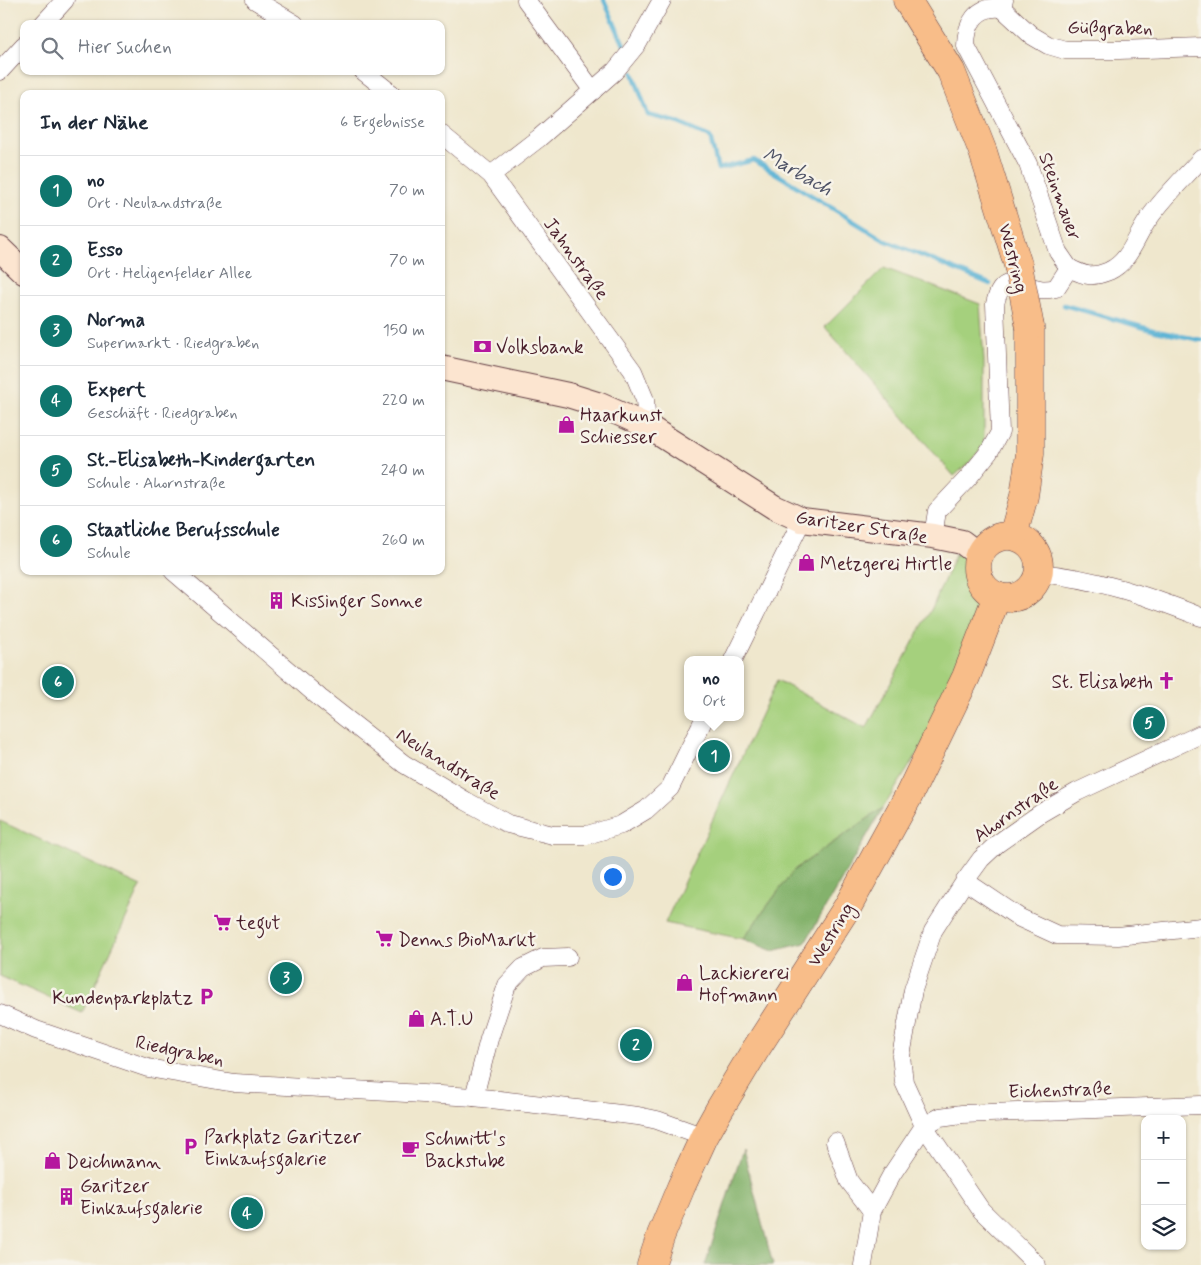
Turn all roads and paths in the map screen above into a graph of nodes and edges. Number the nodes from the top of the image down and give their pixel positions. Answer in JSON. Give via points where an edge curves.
{"nodes":[{"id":1,"x":65,"y":0,"type":"edge"},
{"id":2,"x":256,"y":0,"type":"edge"},
{"id":3,"x":526,"y":0,"type":"edge"},
{"id":4,"x":662,"y":0,"type":"edge"},
{"id":5,"x":907,"y":0,"type":"edge"},
{"id":6,"x":1003,"y":4,"type":"edge"},
{"id":7,"x":47,"y":20,"type":"edge"},
{"id":8,"x":288,"y":20,"type":"edge"},
{"id":9,"x":1201,"y":47,"type":"edge"},
{"id":10,"x":20,"y":49,"type":"edge"},
{"id":11,"x":0,"y":71,"type":"edge"},
{"id":12,"x":368,"y":75,"type":"edge"},
{"id":13,"x":387,"y":90,"type":"edge"},
{"id":14,"x":593,"y":91,"type":"junction"},
{"id":15,"x":445,"y":137,"type":"edge"},
{"id":16,"x":1198,"y":167,"type":"edge"},
{"id":17,"x":491,"y":175,"type":"junction"},
{"id":18,"x":0,"y":249,"type":"edge"},
{"id":19,"x":20,"y":268,"type":"edge"},
{"id":20,"x":1069,"y":268,"type":"junction"},
{"id":21,"x":445,"y":369,"type":"edge"},
{"id":22,"x":647,"y":426,"type":"junction"},
{"id":23,"x":802,"y":520,"type":"junction"},
{"id":24,"x":933,"y":536,"type":"junction"},
{"id":25,"x":1013,"y":536,"type":"junction"},
{"id":26,"x":979,"y":555,"type":"junction"},
{"id":27,"x":1038,"y":573,"type":"junction"},
{"id":28,"x":178,"y":575,"type":"edge"},
{"id":29,"x":996,"y":596,"type":"junction"},
{"id":30,"x":1201,"y":617,"type":"edge"},
{"id":31,"x":735,"y":656,"type":"edge"},
{"id":32,"x":703,"y":721,"type":"edge"},
{"id":33,"x":1201,"y":734,"type":"edge"},
{"id":34,"x":965,"y":881,"type":"junction"},
{"id":35,"x":1201,"y":927,"type":"edge"},
{"id":36,"x":568,"y":957,"type":"dead end"},
{"id":37,"x":0,"y":1014,"type":"edge"},
{"id":38,"x":474,"y":1097,"type":"junction"},
{"id":39,"x":1201,"y":1105,"type":"edge"},
{"id":40,"x":924,"y":1126,"type":"junction"},
{"id":41,"x":704,"y":1138,"type":"junction"},
{"id":42,"x":835,"y":1142,"type":"dead end"},
{"id":43,"x":872,"y":1211,"type":"junction"},
{"id":44,"x":651,"y":1265,"type":"edge"},
{"id":45,"x":863,"y":1265,"type":"edge"},
{"id":46,"x":1037,"y":1265,"type":"edge"}],
"edges":[{"from":1,"to":7,"type":"street"},
{"from":2,"to":8,"type":"street"},
{"from":3,"to":14,"type":"street"},
{"from":4,"to":14,"type":"street","via":[[638,43]]},
{"from":5,"to":25,"type":"main road","name":"Westring","bridge":true,"via":[[951,71],[983,152],[1018,265],[1030,327],[1030,454],[1024,496]]},
{"from":6,"to":9,"type":"street","name":"Güßgraben","via":[[1031,35],[1065,50]]},
{"from":6,"to":20,"type":"street","name":"Steinmauer","via":[[983,10],[973,19],[966,31],[966,46],[1028,164],[1058,252]]},
{"from":10,"to":11,"type":"street"},
{"from":12,"to":13,"type":"street"},
{"from":14,"to":17,"type":"street"},
{"from":15,"to":17,"type":"street","name":"Jahnstraße"},
{"from":16,"to":20,"type":"street","via":[[1150,216],[1118,267],[1098,276],[1084,276]]},
{"from":17,"to":22,"type":"street","name":"Jahnstraße","via":[[633,371],[645,400]]},
{"from":18,"to":19,"type":"street"},
{"from":20,"to":24,"type":"street","name":"Steinmauer","via":[[1056,288],[1042,290],[1016,282],[1005,285],[998,294],[995,304],[1000,432],[989,452],[938,511]]},
{"from":21,"to":22,"type":"street","name":"Garitzer Straße","via":[[576,398]]},
{"from":22,"to":23,"type":"street","name":"Garitzer Straße","via":[[774,507]]},
{"from":23,"to":24,"type":"street","name":"Garitzer Straße"},
{"from":23,"to":31,"type":"street"},
{"from":24,"to":26,"type":"street","name":"Garitzer Straße","via":[[962,542]]},
{"from":25,"to":26,"type":"main road","via":[[995,538]]},
{"from":25,"to":27,"type":"main road","via":[[1031,547],[1037,556]]},
{"from":26,"to":29,"type":"main road","via":[[978,580],[984,589]]},
{"from":27,"to":29,"type":"main road","via":[[1027,593],[1004,599]]},
{"from":27,"to":30,"type":"street","via":[[1063,575],[1119,588]]},
{"from":28,"to":32,"type":"street","name":"Neulandstraße","via":[[320,698],[404,764],[508,824],[562,836],[587,836],[621,825],[646,810],[670,788]]},
{"from":29,"to":41,"type":"main road","name":"Westring","via":[[966,677],[904,806],[848,906],[754,1052]]},
{"from":33,"to":34,"type":"street","name":"Ahornstraße","via":[[1077,792],[1041,813],[997,844]]},
{"from":34,"to":35,"type":"street","via":[[1020,918],[1057,935],[1118,936]]},
{"from":34,"to":40,"type":"street","name":"Ahornstraße","via":[[933,931],[913,990],[901,1056],[904,1082]]},
{"from":36,"to":38,"type":"street","via":[[543,958],[523,968],[507,985]]},
{"from":37,"to":38,"type":"street","name":"Riedgraben","via":[[148,1068],[234,1083]]},
{"from":38,"to":41,"type":"street","name":"Riedgraben","via":[[638,1116]]},
{"from":39,"to":40,"type":"street","name":"Eichenstraße","via":[[962,1114],[940,1117]]},
{"from":40,"to":43,"type":"street"},
{"from":40,"to":46,"type":"street","name":"Ahornstraße","via":[[981,1210]]},
{"from":41,"to":44,"type":"main road","name":"Westring","via":[[661,1234]]},
{"from":42,"to":43,"type":"street","via":[[850,1180]]},
{"from":43,"to":45,"type":"street"}]}
